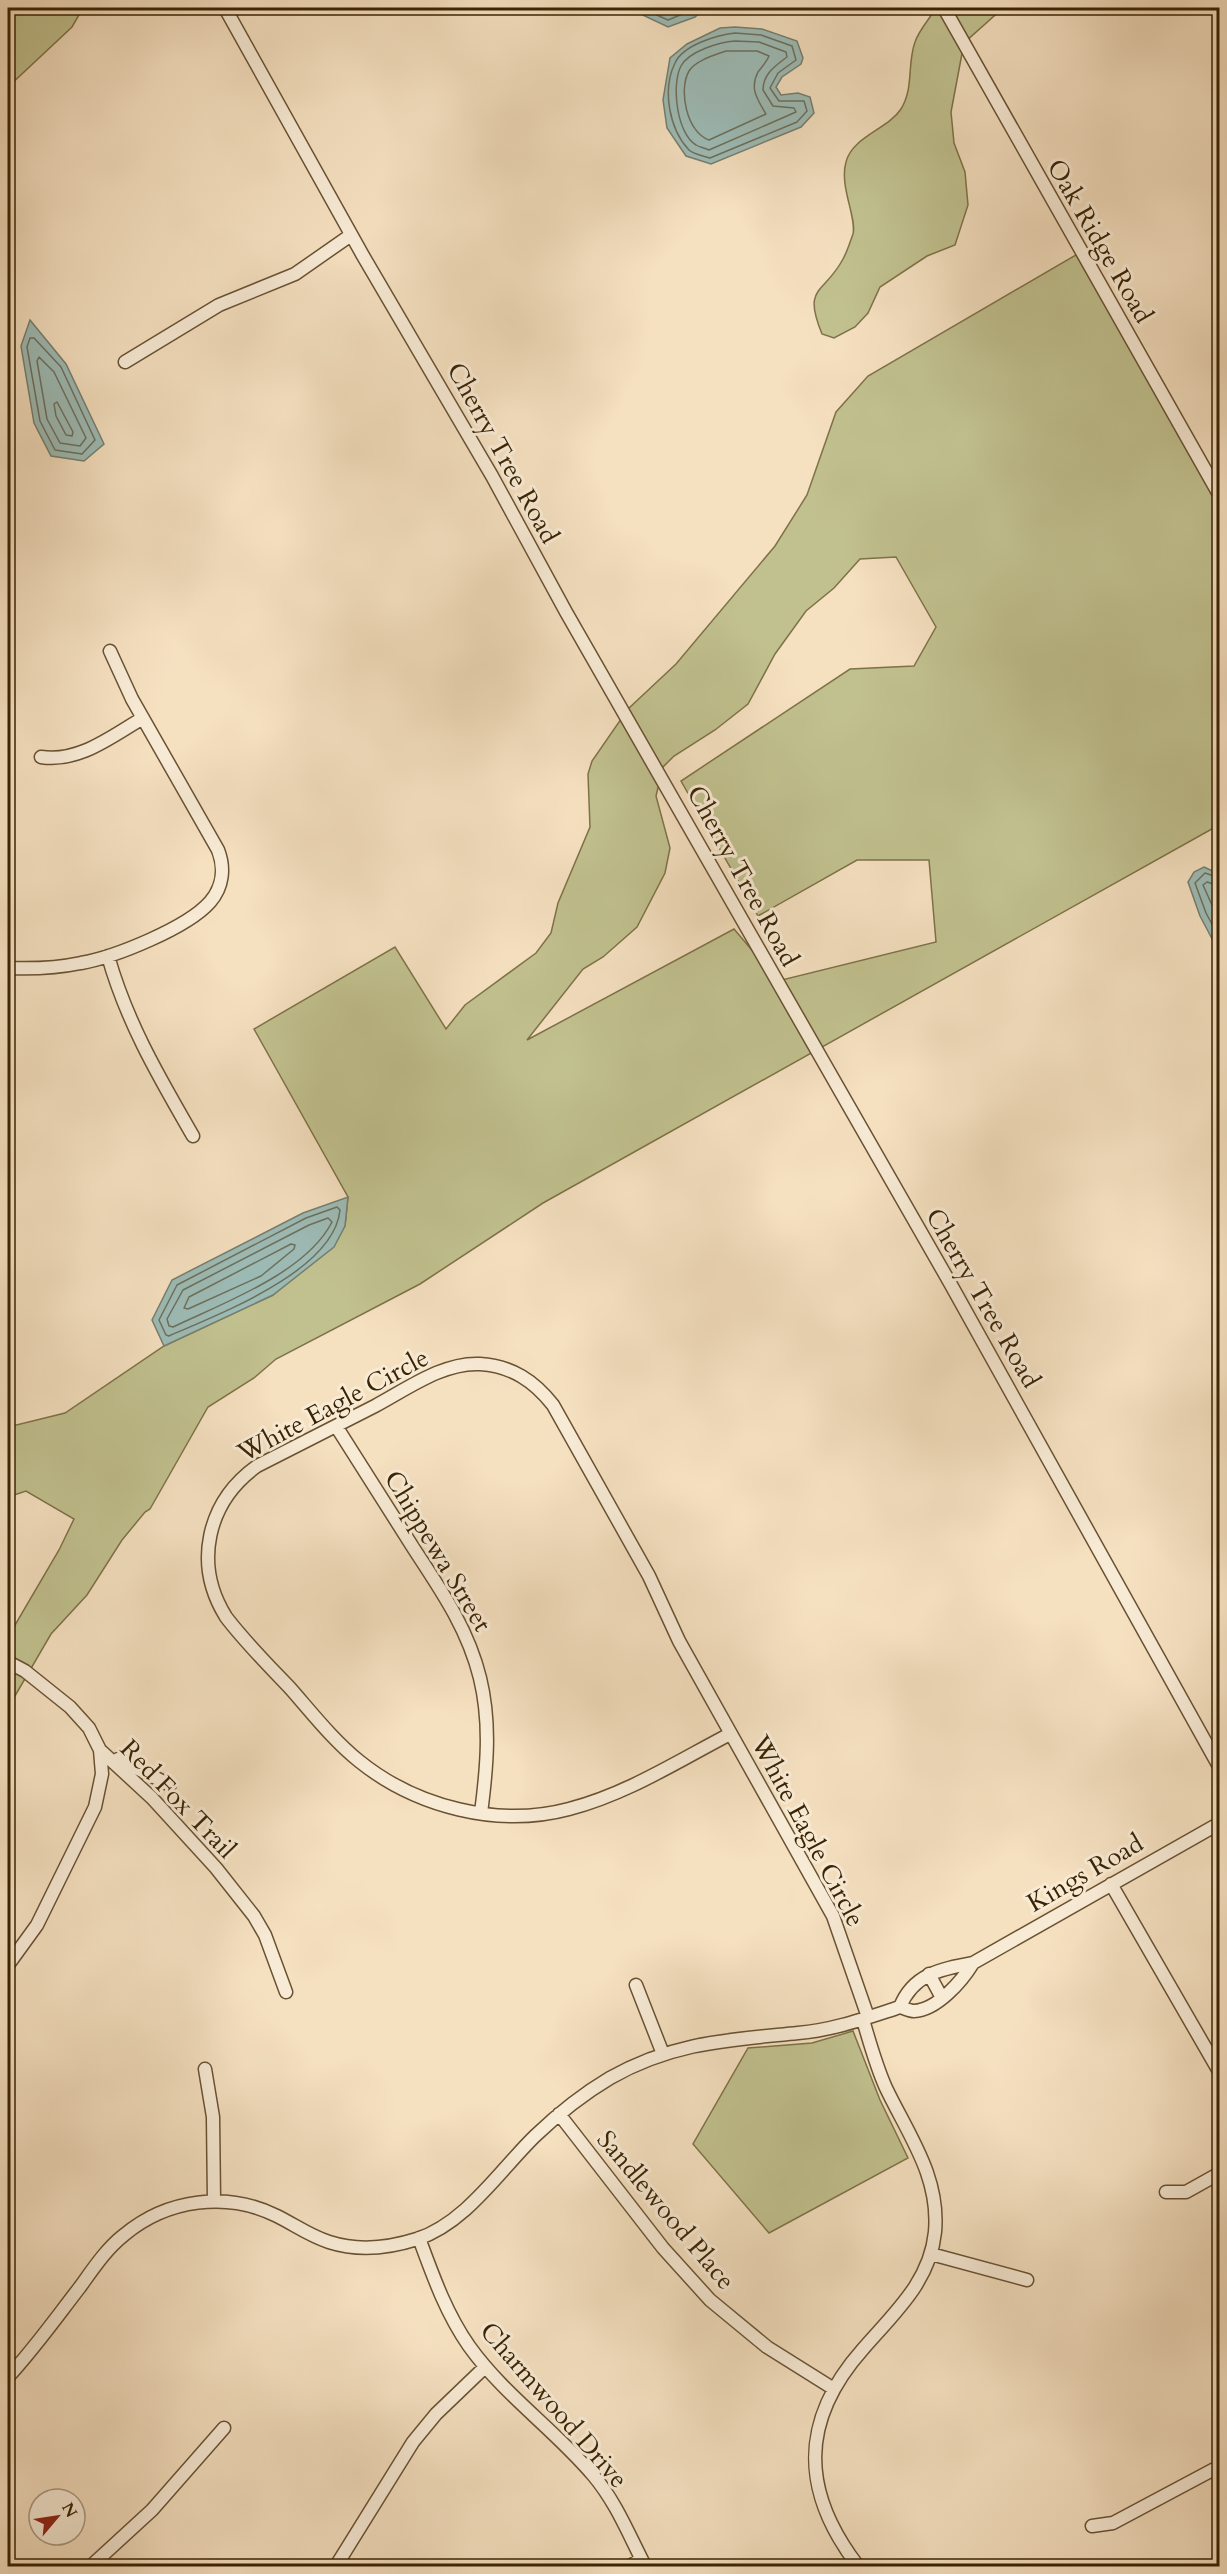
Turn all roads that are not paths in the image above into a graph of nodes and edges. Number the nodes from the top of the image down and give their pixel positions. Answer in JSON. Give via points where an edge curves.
{"nodes":[{"id":1,"x":225,"y":8,"type":"edge"},
{"id":2,"x":944,"y":8,"type":"edge"},
{"id":3,"x":351,"y":235,"type":"junction"},
{"id":4,"x":125,"y":362,"type":"dead end"},
{"id":5,"x":1220,"y":496,"type":"edge"},
{"id":6,"x":110,"y":651,"type":"dead end"},
{"id":7,"x":143,"y":718,"type":"junction"},
{"id":8,"x":41,"y":757,"type":"dead end"},
{"id":9,"x":108,"y":956,"type":"junction"},
{"id":10,"x":8,"y":968,"type":"edge"},
{"id":11,"x":193,"y":1136,"type":"dead end"},
{"id":12,"x":336,"y":1426,"type":"junction"},
{"id":13,"x":8,"y":1662,"type":"edge"},
{"id":14,"x":730,"y":1734,"type":"junction"},
{"id":15,"x":100,"y":1750,"type":"junction"},
{"id":16,"x":1220,"y":1768,"type":"edge"},
{"id":17,"x":170,"y":1785,"type":"dead end"},
{"id":18,"x":481,"y":1813,"type":"junction"},
{"id":19,"x":1220,"y":1823,"type":"edge"},
{"id":20,"x":1111,"y":1884,"type":"junction"},
{"id":21,"x":973,"y":1963,"type":"junction"},
{"id":22,"x":8,"y":1965,"type":"edge"},
{"id":23,"x":929,"y":1974,"type":"junction"},
{"id":24,"x":636,"y":1985,"type":"dead end"},
{"id":25,"x":286,"y":1992,"type":"dead end"},
{"id":26,"x":942,"y":1998,"type":"junction"},
{"id":27,"x":900,"y":2007,"type":"junction"},
{"id":28,"x":865,"y":2019,"type":"junction"},
{"id":29,"x":663,"y":2054,"type":"junction"},
{"id":30,"x":205,"y":2070,"type":"dead end"},
{"id":31,"x":1220,"y":2073,"type":"edge"},
{"id":32,"x":559,"y":2114,"type":"junction"},
{"id":33,"x":1220,"y":2173,"type":"edge"},
{"id":34,"x":1166,"y":2192,"type":"dead end"},
{"id":35,"x":214,"y":2200,"type":"junction"},
{"id":36,"x":419,"y":2238,"type":"junction"},
{"id":37,"x":931,"y":2254,"type":"junction"},
{"id":38,"x":1027,"y":2280,"type":"dead end"},
{"id":39,"x":485,"y":2367,"type":"junction"},
{"id":40,"x":8,"y":2377,"type":"edge"},
{"id":41,"x":834,"y":2389,"type":"junction"},
{"id":42,"x":224,"y":2428,"type":"dead end"},
{"id":43,"x":1220,"y":2466,"type":"edge"},
{"id":44,"x":1092,"y":2526,"type":"dead end"},
{"id":45,"x":638,"y":2564,"type":"edge"},
{"id":46,"x":91,"y":2566,"type":"edge"},
{"id":47,"x":336,"y":2566,"type":"edge"},
{"id":48,"x":858,"y":2566,"type":"edge"}],
"edges":[{"from":1,"to":3,"type":"street","name":"Cherry Tree Road"},
{"from":2,"to":5,"type":"street","name":"Oak Ridge Road"},
{"from":3,"to":4,"type":"street","via":[[295,274],[219,305]]},
{"from":3,"to":16,"type":"street","name":"Cherry Tree Road","via":[[955,1292]]},
{"from":6,"to":7,"type":"street"},
{"from":7,"to":8,"type":"street","via":[[84,752]]},
{"from":7,"to":9,"type":"street","via":[[218,850],[222,877],[206,907],[147,941]]},
{"from":9,"to":10,"type":"street","via":[[57,967]]},
{"from":9,"to":11,"type":"street","via":[[123,1005],[143,1050]]},
{"from":12,"to":14,"type":"street","name":"White Eagle Circle","via":[[460,1366],[496,1366],[533,1383],[553,1405]]},
{"from":12,"to":18,"type":"street","name":"Chippewa Street","via":[[450,1605],[472,1650],[484,1697],[487,1729]]},
{"from":12,"to":18,"type":"street","name":"White Eagle Circle","via":[[258,1467],[227,1494],[215,1516],[208,1548],[214,1596],[233,1627],[359,1761],[422,1797]]},
{"from":13,"to":15,"type":"street","name":"Red Fox Trail","via":[[70,1707],[89,1728]]},
{"from":14,"to":18,"type":"street","name":"White Eagle Circle","via":[[600,1799],[548,1813]]},
{"from":14,"to":28,"type":"street","name":"White Eagle Circle","via":[[833,1917]]},
{"from":15,"to":17,"type":"street"},
{"from":15,"to":22,"type":"street","via":[[102,1774],[95,1808],[37,1925]]},
{"from":15,"to":25,"type":"street","name":"Red Fox Trail","via":[[152,1798],[246,1905],[265,1935]]},
{"from":19,"to":20,"type":"street","name":"Kings Road"},
{"from":20,"to":21,"type":"street","name":"Kings Road"},
{"from":20,"to":31,"type":"street"},
{"from":21,"to":23,"type":"street","name":"Kings Road"},
{"from":21,"to":26,"type":"street","name":"Kings Road","via":[[961,1982]]},
{"from":23,"to":26,"type":"street"},
{"from":23,"to":27,"type":"street","name":"Kings Road","via":[[915,1982]]},
{"from":24,"to":29,"type":"street"},
{"from":26,"to":27,"type":"street","name":"Kings Road","via":[[915,2011]]},
{"from":27,"to":28,"type":"street","name":"Kings Road"},
{"from":28,"to":29,"type":"street","name":"Kings Road","via":[[797,2034],[722,2039]]},
{"from":28,"to":37,"type":"street","name":"White Eagle Circle","via":[[879,2071],[932,2181],[936,2217]]},
{"from":29,"to":32,"type":"street","name":"Kings Road","via":[[611,2077]]},
{"from":30,"to":35,"type":"street","via":[[213,2117]]},
{"from":32,"to":36,"type":"street","name":"Kings Road","via":[[458,2215]]},
{"from":32,"to":41,"type":"street","name":"Sandlewood Place","via":[[663,2248],[710,2300],[766,2347]]},
{"from":33,"to":34,"type":"street","via":[[1186,2192]]},
{"from":35,"to":36,"type":"street","name":"Kings Road","via":[[256,2208],[306,2234],[342,2245],[376,2247]]},
{"from":35,"to":40,"type":"street","via":[[179,2206],[141,2222],[125,2234],[99,2260]]},
{"from":36,"to":39,"type":"street","name":"Charmwood Drive","via":[[455,2325]]},
{"from":37,"to":38,"type":"street"},
{"from":37,"to":41,"type":"street","name":"White Eagle Circle","via":[[914,2291],[861,2351]]},
{"from":39,"to":45,"type":"street","name":"Charmwood Drive","via":[[595,2477],[628,2532]]},
{"from":39,"to":47,"type":"street","via":[[413,2442]]},
{"from":41,"to":48,"type":"street","name":"White Eagle Circle","via":[[819,2426],[817,2485],[832,2529]]},
{"from":42,"to":46,"type":"street","via":[[152,2510]]},
{"from":43,"to":44,"type":"street","via":[[1113,2523]]}]}
